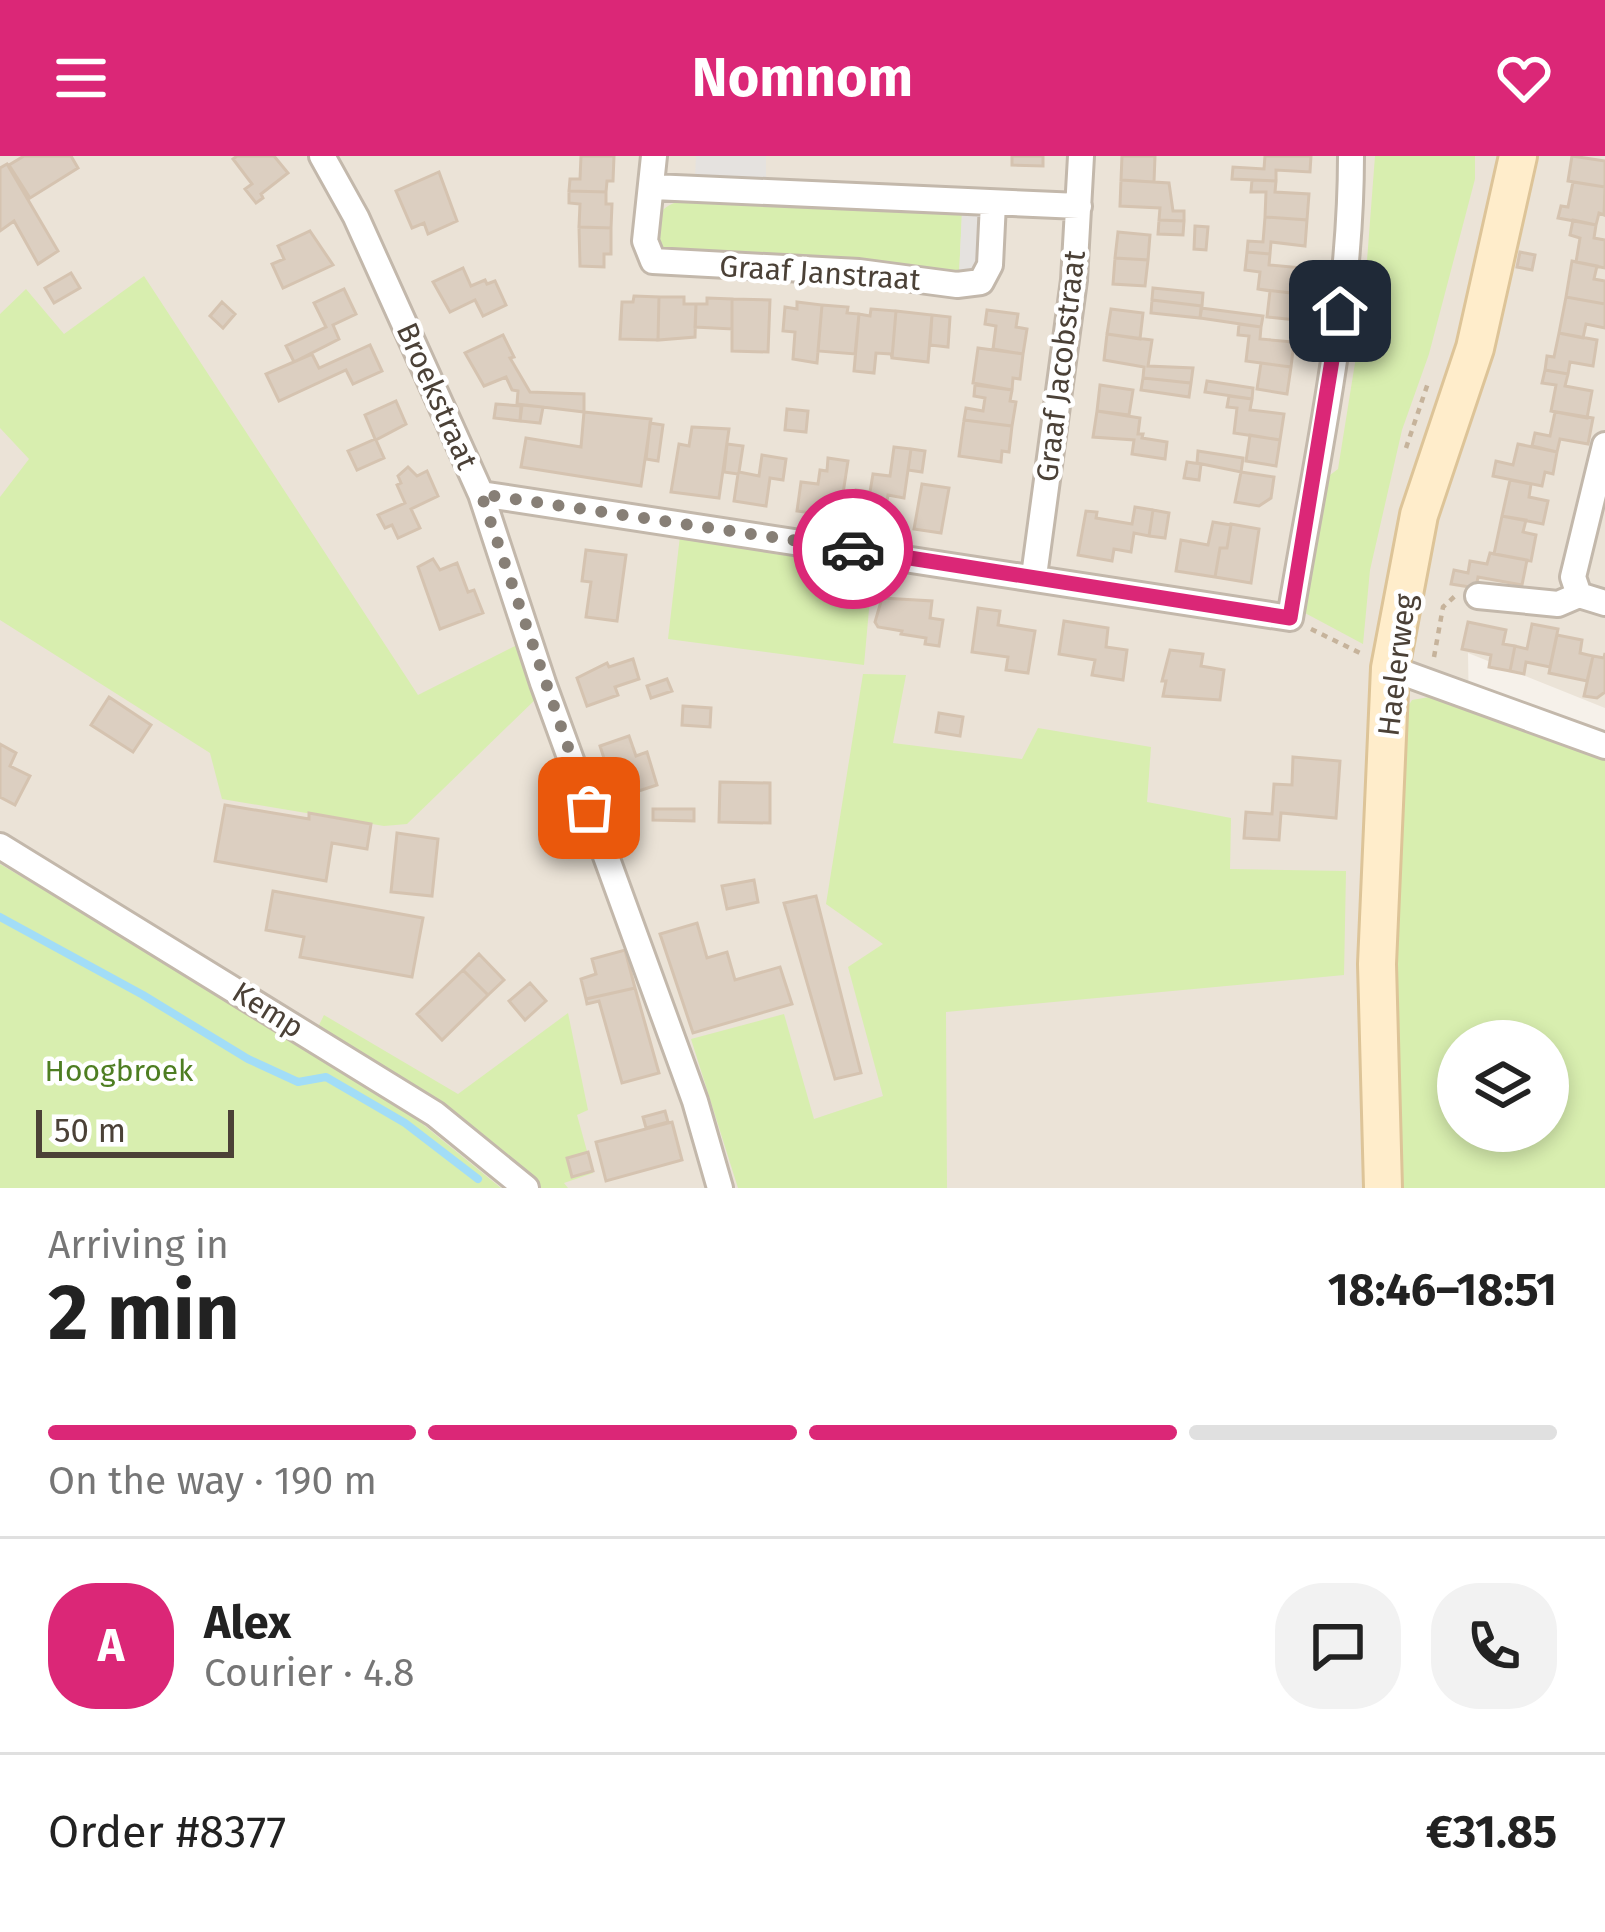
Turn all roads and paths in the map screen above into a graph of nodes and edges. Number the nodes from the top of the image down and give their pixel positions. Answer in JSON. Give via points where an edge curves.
{"nodes":[{"id":1,"x":322,"y":156,"type":"edge"},
{"id":2,"x":654,"y":156,"type":"edge"},
{"id":3,"x":1081,"y":156,"type":"edge"},
{"id":4,"x":1351,"y":156,"type":"edge"},
{"id":5,"x":1518,"y":156,"type":"edge"},
{"id":6,"x":652,"y":187,"type":"junction"},
{"id":7,"x":993,"y":203,"type":"junction"},
{"id":8,"x":1079,"y":206,"type":"junction"},
{"id":9,"x":1605,"y":445,"type":"edge"},
{"id":10,"x":481,"y":494,"type":"junction"},
{"id":11,"x":1034,"y":576,"type":"junction"},
{"id":12,"x":1580,"y":595,"type":"junction"},
{"id":13,"x":1478,"y":596,"type":"joint"},
{"id":14,"x":1605,"y":603,"type":"edge"},
{"id":15,"x":1290,"y":618,"type":"junction"},
{"id":16,"x":1378,"y":662,"type":"junction"},
{"id":17,"x":1430,"y":681,"type":"junction"},
{"id":18,"x":1605,"y":746,"type":"edge"},
{"id":19,"x":0,"y":846,"type":"edge"},
{"id":20,"x":526,"y":1188,"type":"edge"},
{"id":21,"x":720,"y":1188,"type":"edge"},
{"id":22,"x":1383,"y":1188,"type":"edge"}],
"edges":[{"from":1,"to":10,"type":"street","name":"Broekstraat"},
{"from":2,"to":6,"type":"street","name":"Graaf Janstraat"},
{"from":3,"to":8,"type":"street","name":"Graaf Jacobstraat"},
{"from":4,"to":15,"type":"street","via":[[1340,311]]},
{"from":5,"to":16,"type":"street","name":"Haelerweg","via":[[1475,348]]},
{"from":6,"to":7,"type":"street"},
{"from":6,"to":7,"type":"street","name":"Graaf Janstraat","via":[[645,242],[653,261],[957,285],[981,282],[990,265]]},
{"from":7,"to":8,"type":"street"},
{"from":8,"to":11,"type":"street","name":"Graaf Jacobstraat"},
{"from":9,"to":12,"type":"street","via":[[1573,577]]},
{"from":10,"to":11,"type":"street"},
{"from":10,"to":21,"type":"street","name":"Broekstraat"},
{"from":11,"to":15,"type":"street"},
{"from":12,"to":13,"type":"street","via":[[1558,604]]},
{"from":12,"to":14,"type":"street"},
{"from":13,"to":17,"type":"path","via":[[1457,595],[1443,607]]},
{"from":15,"to":16,"type":"path"},
{"from":16,"to":17,"type":"street"},
{"from":16,"to":22,"type":"street","name":"Haelerweg"},
{"from":17,"to":18,"type":"street"},
{"from":19,"to":20,"type":"street","name":"Kemp","via":[[435,1114]]}]}
